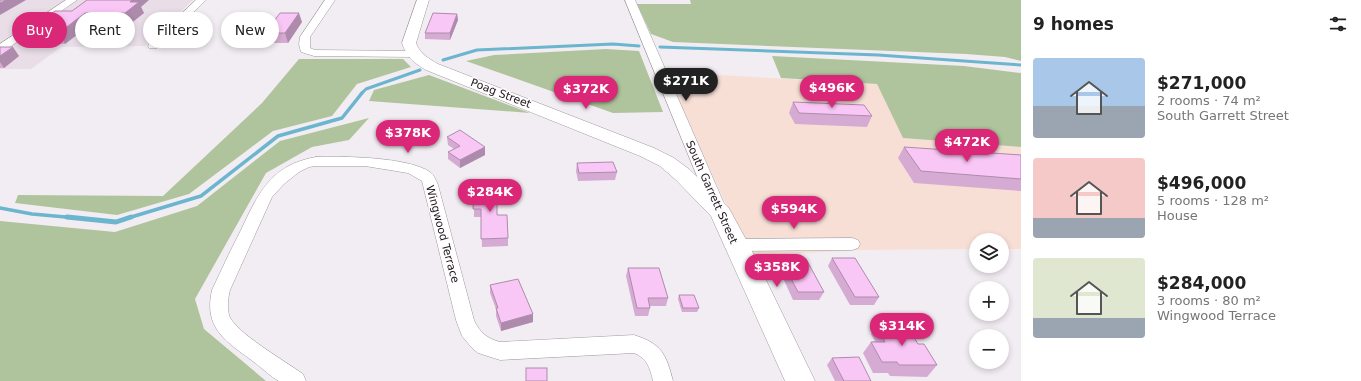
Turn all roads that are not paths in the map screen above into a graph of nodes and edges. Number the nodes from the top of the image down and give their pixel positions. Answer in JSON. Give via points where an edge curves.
{"nodes":[{"id":1,"x":72,"y":0,"type":"edge"},
{"id":2,"x":202,"y":0,"type":"edge"},
{"id":3,"x":330,"y":0,"type":"edge"},
{"id":4,"x":423,"y":0,"type":"edge"},
{"id":5,"x":630,"y":0,"type":"edge"},
{"id":6,"x":189,"y":12,"type":"edge"},
{"id":7,"x":0,"y":49,"type":"edge"},
{"id":8,"x":414,"y":54,"type":"junction"},
{"id":9,"x":720,"y":212,"type":"junction"},
{"id":10,"x":852,"y":244,"type":"dead end"},
{"id":11,"x":736,"y":245,"type":"junction"},
{"id":12,"x":296,"y":381,"type":"edge"},
{"id":13,"x":663,"y":381,"type":"edge"},
{"id":14,"x":800,"y":381,"type":"edge"}],
"edges":[{"from":1,"to":7,"type":"street"},
{"from":2,"to":6,"type":"street"},
{"from":3,"to":8,"type":"street","via":[[305,37],[305,50],[322,53]]},
{"from":4,"to":8,"type":"street","via":[[409,42]]},
{"from":5,"to":9,"type":"street","name":"South Garrett Street"},
{"from":8,"to":9,"type":"street","name":"Poag Street","via":[[432,67],[652,154],[683,175]]},
{"from":9,"to":11,"type":"street","name":"South Garrett Street"},
{"from":10,"to":11,"type":"street"},
{"from":11,"to":14,"type":"street","name":"South Garrett Street"},
{"from":12,"to":13,"type":"street","name":"Wingwood Terrace","via":[[232,336],[220,314],[219,300],[265,195],[273,185],[283,176],[306,164],[334,161],[398,167],[421,173],[428,178],[465,320],[474,337],[485,347],[507,352],[634,344],[645,346],[656,358]]}]}
